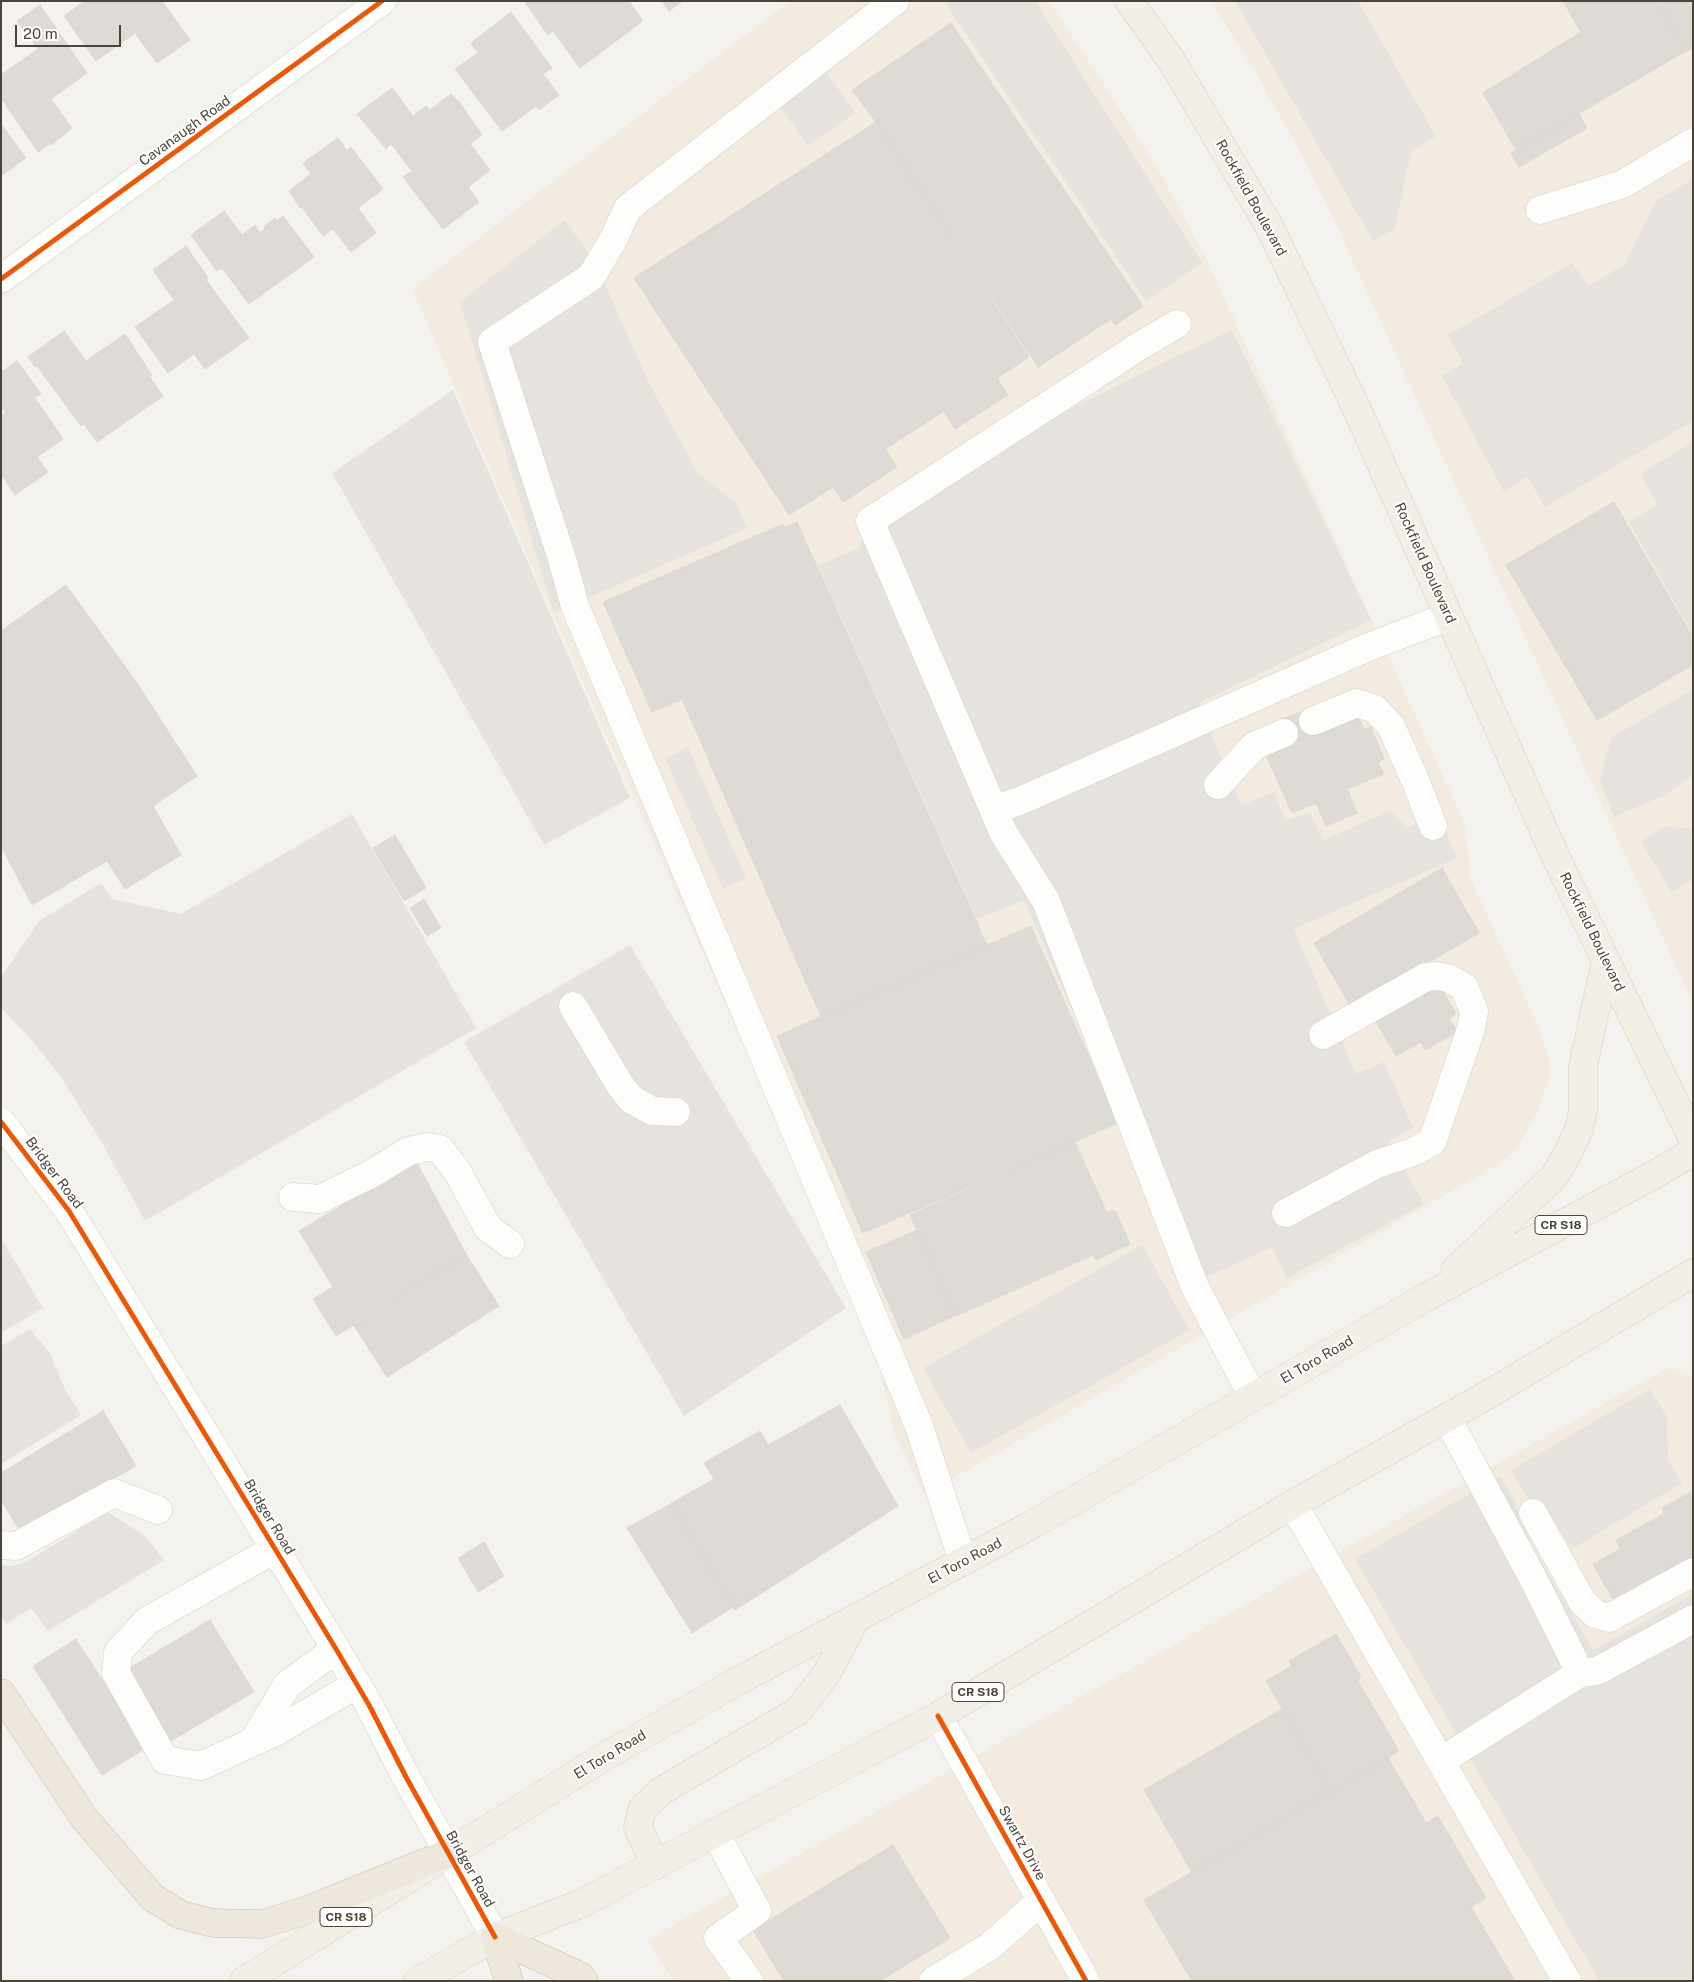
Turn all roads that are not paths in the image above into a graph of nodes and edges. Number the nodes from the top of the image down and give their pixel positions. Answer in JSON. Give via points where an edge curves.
{"nodes":[{"id":1,"x":382,"y":1,"type":"edge"},
{"id":2,"x":895,"y":1,"type":"edge"},
{"id":3,"x":1129,"y":1,"type":"edge"},
{"id":4,"x":1693,"y":142,"type":"edge"},
{"id":5,"x":1540,"y":210,"type":"dead end"},
{"id":6,"x":1,"y":279,"type":"edge"},
{"id":7,"x":1177,"y":324,"type":"dead end"},
{"id":8,"x":1449,"y":616,"type":"junction"},
{"id":9,"x":1313,"y":721,"type":"dead end"},
{"id":10,"x":1284,"y":733,"type":"dead end"},
{"id":11,"x":1218,"y":785,"type":"dead end"},
{"id":12,"x":994,"y":810,"type":"junction"},
{"id":13,"x":1433,"y":826,"type":"dead end"},
{"id":14,"x":1606,"y":960,"type":"junction"},
{"id":15,"x":573,"y":1006,"type":"dead end"},
{"id":16,"x":1323,"y":1035,"type":"dead end"},
{"id":17,"x":676,"y":1112,"type":"dead end"},
{"id":18,"x":1,"y":1122,"type":"edge"},
{"id":19,"x":1693,"y":1140,"type":"edge"},
{"id":20,"x":1693,"y":1152,"type":"edge"},
{"id":21,"x":293,"y":1197,"type":"dead end"},
{"id":22,"x":1286,"y":1213,"type":"dead end"},
{"id":23,"x":510,"y":1244,"type":"dead end"},
{"id":24,"x":1693,"y":1273,"type":"edge"},
{"id":25,"x":1428,"y":1296,"type":"junction"},
{"id":26,"x":1253,"y":1397,"type":"junction"},
{"id":27,"x":1447,"y":1418,"type":"junction"},
{"id":28,"x":1293,"y":1504,"type":"junction"},
{"id":29,"x":158,"y":1510,"type":"dead end"},
{"id":30,"x":1533,"y":1513,"type":"dead end"},
{"id":31,"x":1,"y":1545,"type":"edge"},
{"id":32,"x":275,"y":1549,"type":"junction"},
{"id":33,"x":963,"y":1562,"type":"junction"},
{"id":34,"x":1693,"y":1572,"type":"edge"},
{"id":35,"x":856,"y":1618,"type":"junction"},
{"id":36,"x":1693,"y":1618,"type":"edge"},
{"id":37,"x":336,"y":1648,"type":"junction"},
{"id":38,"x":1580,"y":1673,"type":"junction"},
{"id":39,"x":357,"y":1684,"type":"junction"},
{"id":40,"x":1,"y":1693,"type":"edge"},
{"id":41,"x":938,"y":1716,"type":"junction"},
{"id":42,"x":253,"y":1742,"type":"junction"},
{"id":43,"x":1441,"y":1761,"type":"junction"},
{"id":44,"x":716,"y":1834,"type":"junction"},
{"id":45,"x":449,"y":1853,"type":"junction"},
{"id":46,"x":655,"y":1866,"type":"junction"},
{"id":47,"x":1041,"y":1901,"type":"junction"},
{"id":48,"x":496,"y":1937,"type":"junction"},
{"id":49,"x":244,"y":1981,"type":"edge"},
{"id":50,"x":418,"y":1981,"type":"edge"},
{"id":51,"x":508,"y":1981,"type":"edge"},
{"id":52,"x":584,"y":1981,"type":"edge"},
{"id":53,"x":749,"y":1981,"type":"edge"},
{"id":54,"x":932,"y":1981,"type":"edge"},
{"id":55,"x":1086,"y":1981,"type":"edge"},
{"id":56,"x":1567,"y":1981,"type":"edge"}],
"edges":[{"from":1,"to":6,"type":"street","name":"Cavanaugh Road"},
{"from":2,"to":33,"type":"street","via":[[628,208],[591,277],[492,342],[575,606],[918,1426]]},
{"from":3,"to":8,"type":"main road","name":"Rockfield Boulevard","via":[[1171,60],[1269,226],[1351,397]]},
{"from":4,"to":5,"type":"street","via":[[1623,184]]},
{"from":7,"to":12,"type":"street","via":[[870,521]]},
{"from":8,"to":12,"type":"street","via":[[1366,648]]},
{"from":8,"to":14,"type":"main road","name":"Rockfield Boulevard","via":[[1554,854]]},
{"from":9,"to":13,"type":"street","via":[[1356,703],[1375,709],[1391,726]]},
{"from":10,"to":11,"type":"street","via":[[1254,746]]},
{"from":12,"to":26,"type":"street","via":[[1003,832],[1046,901],[1195,1288]]},
{"from":14,"to":19,"type":"main road","name":"Rockfield Boulevard"},
{"from":14,"to":25,"type":"main road","via":[[1583,1066],[1583,1111],[1570,1151],[1554,1177]]},
{"from":15,"to":17,"type":"street","via":[[631,1099],[652,1111]]},
{"from":16,"to":22,"type":"street","via":[[1426,977],[1448,978],[1464,987],[1474,1011],[1471,1029],[1432,1142],[1377,1164]]},
{"from":18,"to":32,"type":"street","name":"Bridger Road","via":[[69,1211]]},
{"from":20,"to":25,"type":"main road","name":"El Toro Road","number":"CR S18"},
{"from":21,"to":23,"type":"street","via":[[320,1199],[372,1174],[409,1151],[428,1147],[440,1149],[458,1171],[488,1228]]},
{"from":24,"to":27,"type":"main road","number":"CR S18"},
{"from":25,"to":26,"type":"main road","name":"El Toro Road","number":"CR S18"},
{"from":26,"to":33,"type":"main road","name":"El Toro Road","number":"CR S18"},
{"from":27,"to":28,"type":"main road","number":"CR S18"},
{"from":27,"to":38,"type":"street"},
{"from":28,"to":41,"type":"main road","number":"CR S18"},
{"from":28,"to":43,"type":"street"},
{"from":29,"to":31,"type":"street","via":[[114,1493],[16,1546]]},
{"from":30,"to":34,"type":"street","via":[[1582,1601],[1596,1614],[1609,1618]]},
{"from":32,"to":37,"type":"street","name":"Bridger Road"},
{"from":32,"to":42,"type":"street","via":[[147,1621],[118,1652],[116,1673],[166,1760],[201,1766]]},
{"from":33,"to":35,"type":"main road","name":"El Toro Road","number":"CR S18"},
{"from":35,"to":45,"type":"main road","name":"El Toro Road","number":"CR S18","via":[[602,1758]]},
{"from":35,"to":46,"type":"main road","via":[[827,1674],[798,1711],[661,1791],[642,1809],[638,1827]]},
{"from":36,"to":38,"type":"street","via":[[1597,1671]]},
{"from":37,"to":39,"type":"street","name":"Bridger Road"},
{"from":37,"to":42,"type":"street","via":[[287,1685]]},
{"from":38,"to":43,"type":"street"},
{"from":39,"to":42,"type":"street"},
{"from":39,"to":45,"type":"street","name":"Bridger Road"},
{"from":40,"to":45,"type":"highway","via":[[84,1818],[153,1898],[181,1915],[213,1924],[262,1924],[308,1910]]},
{"from":41,"to":44,"type":"main road","number":"CR S18"},
{"from":41,"to":47,"type":"street","name":"Swartz Drive"},
{"from":43,"to":56,"type":"street"},
{"from":44,"to":46,"type":"main road","number":"CR S18"},
{"from":44,"to":53,"type":"street","via":[[757,1911],[718,1938]]},
{"from":45,"to":48,"type":"street","name":"Bridger Road"},
{"from":45,"to":49,"type":"main road","name":"El Toro Road","number":"CR S18"},
{"from":46,"to":48,"type":"main road","number":"CR S18","via":[[580,1904]]},
{"from":47,"to":54,"type":"street","via":[[989,1947]]},
{"from":47,"to":55,"type":"street","name":"Swartz Drive"},
{"from":48,"to":50,"type":"main road","number":"CR S18"},
{"from":48,"to":51,"type":"highway"},
{"from":48,"to":52,"type":"highway","via":[[580,1976]]}]}
